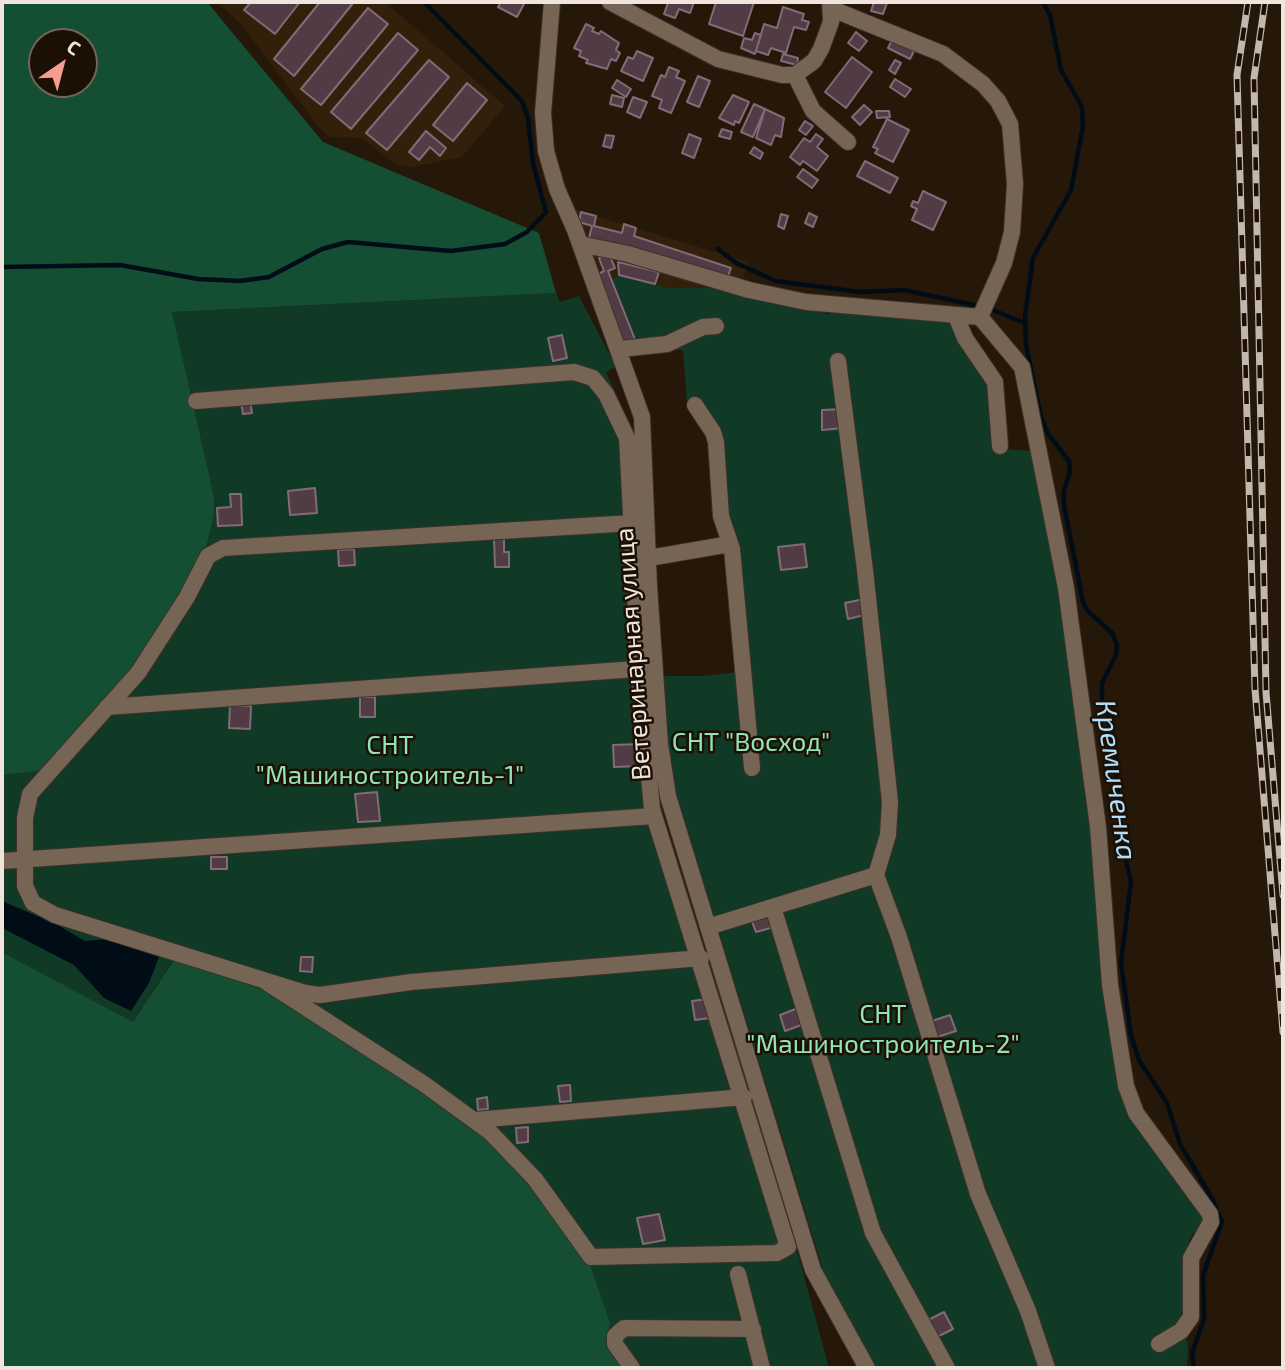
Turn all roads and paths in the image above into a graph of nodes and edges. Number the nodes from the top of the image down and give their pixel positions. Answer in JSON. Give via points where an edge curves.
{"nodes":[{"id":1,"x":552,"y":2,"type":"edge"},
{"id":2,"x":610,"y":2,"type":"edge"},
{"id":3,"x":831,"y":5,"type":"edge"},
{"id":4,"x":794,"y":75,"type":"junction"},
{"id":5,"x":848,"y":142,"type":"dead end"},
{"id":6,"x":580,"y":244,"type":"junction"},
{"id":7,"x":956,"y":316,"type":"junction"},
{"id":8,"x":980,"y":317,"type":"junction"},
{"id":9,"x":716,"y":327,"type":"dead end"},
{"id":10,"x":620,"y":349,"type":"junction"},
{"id":11,"x":838,"y":361,"type":"dead end"},
{"id":12,"x":196,"y":401,"type":"dead end"},
{"id":13,"x":695,"y":405,"type":"dead end"},
{"id":14,"x":1000,"y":446,"type":"dead end"},
{"id":15,"x":632,"y":523,"type":"junction"},
{"id":16,"x":730,"y":544,"type":"junction"},
{"id":17,"x":649,"y":558,"type":"junction"},
{"id":18,"x":647,"y":668,"type":"junction"},
{"id":19,"x":107,"y":707,"type":"junction"},
{"id":20,"x":752,"y":768,"type":"dead end"},
{"id":21,"x":654,"y":816,"type":"junction"},
{"id":22,"x":25,"y":860,"type":"junction"},
{"id":23,"x":2,"y":861,"type":"edge"},
{"id":24,"x":876,"y":875,"type":"junction"},
{"id":25,"x":773,"y":907,"type":"junction"},
{"id":26,"x":708,"y":927,"type":"junction"},
{"id":27,"x":701,"y":958,"type":"junction"},
{"id":28,"x":263,"y":980,"type":"junction"},
{"id":29,"x":744,"y":1097,"type":"junction"},
{"id":30,"x":475,"y":1120,"type":"junction"},
{"id":31,"x":737,"y":1275,"type":"dead end"},
{"id":32,"x":752,"y":1329,"type":"junction"},
{"id":33,"x":1159,"y":1344,"type":"dead end"},
{"id":34,"x":632,"y":1368,"type":"edge"},
{"id":35,"x":762,"y":1368,"type":"edge"},
{"id":36,"x":867,"y":1368,"type":"edge"},
{"id":37,"x":947,"y":1368,"type":"edge"},
{"id":38,"x":1047,"y":1368,"type":"edge"}],
"edges":[{"from":1,"to":6,"type":"street","name":"Ветеринарная улица","via":[[543,134],[550,170]]},
{"from":2,"to":4,"type":"street","via":[[718,59]]},
{"from":3,"to":4,"type":"street","via":[[821,50]]},
{"from":3,"to":8,"type":"street","via":[[943,54],[983,84],[1010,124],[1015,184],[1012,232]]},
{"from":4,"to":5,"type":"street","via":[[813,111]]},
{"from":6,"to":7,"type":"street","via":[[796,300]]},
{"from":6,"to":10,"type":"street","name":"Ветеринарная улица"},
{"from":7,"to":8,"type":"street"},
{"from":7,"to":14,"type":"street","via":[[995,382]]},
{"from":8,"to":33,"type":"street","via":[[1014,356],[1026,379],[1039,465],[1062,564],[1098,827],[1110,985],[1126,1086],[1140,1119],[1210,1214],[1211,1222],[1189,1268],[1191,1317],[1181,1331]]},
{"from":9,"to":10,"type":"street","via":[[703,327],[667,344]]},
{"from":10,"to":17,"type":"street","name":"Ветеринарная улица","via":[[642,417]]},
{"from":11,"to":24,"type":"street","via":[[889,792],[888,835]]},
{"from":12,"to":15,"type":"street","via":[[584,374],[599,384],[625,428]]},
{"from":13,"to":16,"type":"street","via":[[716,442],[721,516]]},
{"from":15,"to":18,"type":"street"},
{"from":15,"to":19,"type":"street","via":[[223,548],[208,556],[138,673]]},
{"from":16,"to":17,"type":"street"},
{"from":16,"to":20,"type":"street"},
{"from":17,"to":18,"type":"street","name":"Ветеринарная улица"},
{"from":18,"to":19,"type":"street"},
{"from":18,"to":21,"type":"street"},
{"from":18,"to":26,"type":"street","name":"Ветеринарная улица","via":[[663,772]]},
{"from":19,"to":22,"type":"street","via":[[30,794]]},
{"from":21,"to":22,"type":"street"},
{"from":21,"to":27,"type":"street"},
{"from":22,"to":23,"type":"street"},
{"from":22,"to":28,"type":"street","via":[[27,896],[42,909]]},
{"from":24,"to":25,"type":"street"},
{"from":24,"to":38,"type":"street","via":[[978,1194]]},
{"from":25,"to":26,"type":"street"},
{"from":25,"to":37,"type":"street","via":[[873,1233]]},
{"from":26,"to":36,"type":"street","name":"Ветеринарная улица","via":[[813,1270]]},
{"from":27,"to":28,"type":"street","via":[[411,982],[334,995],[305,993]]},
{"from":27,"to":29,"type":"street"},
{"from":28,"to":30,"type":"street"},
{"from":29,"to":30,"type":"street"},
{"from":29,"to":30,"type":"street","via":[[789,1241],[788,1247],[777,1253],[591,1257],[535,1179]]},
{"from":31,"to":32,"type":"street"},
{"from":32,"to":34,"type":"street","via":[[624,1328],[615,1336],[615,1344]]},
{"from":32,"to":35,"type":"street"}]}
